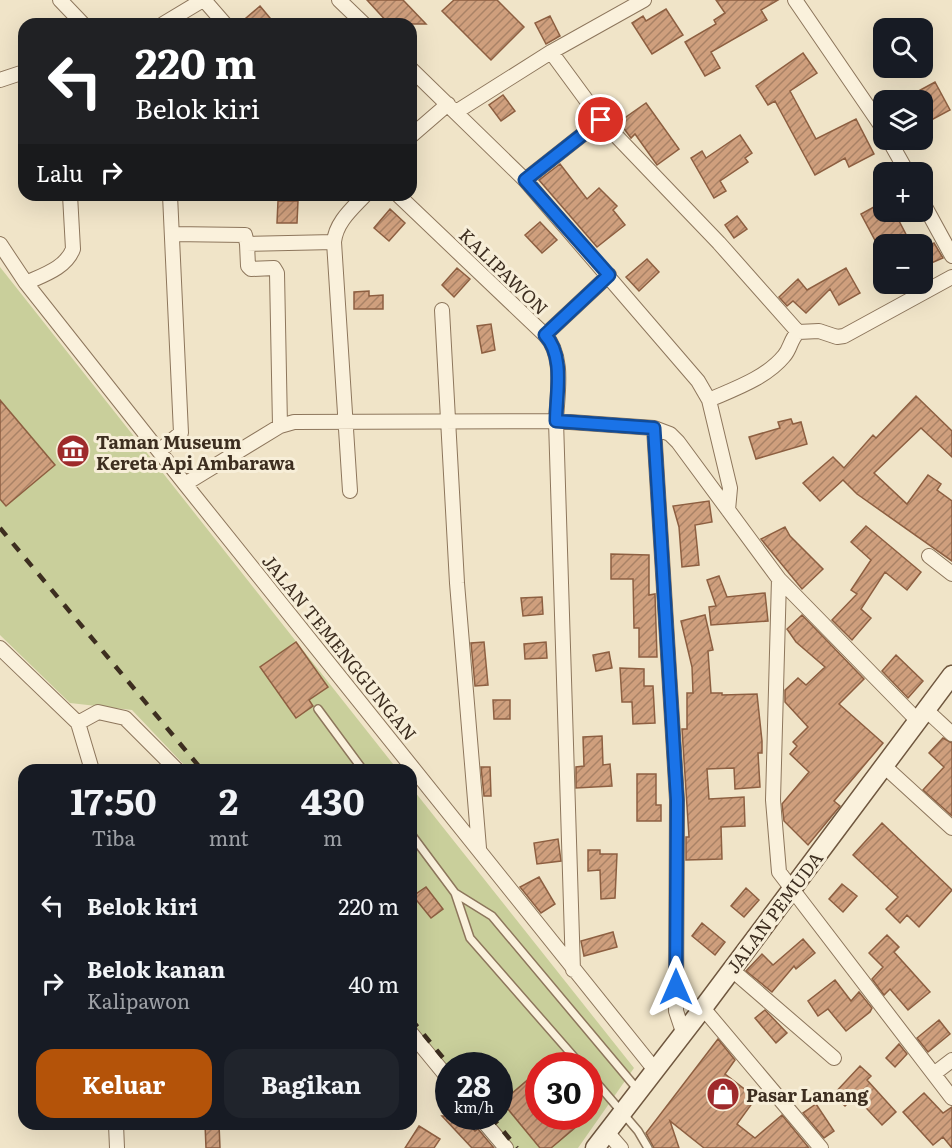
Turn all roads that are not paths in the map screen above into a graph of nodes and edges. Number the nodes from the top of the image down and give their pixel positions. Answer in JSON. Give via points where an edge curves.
{"nodes":[{"id":1,"x":60,"y":0,"type":"edge"},
{"id":2,"x":204,"y":0,"type":"edge"},
{"id":3,"x":339,"y":0,"type":"edge"},
{"id":4,"x":644,"y":0,"type":"edge"},
{"id":5,"x":795,"y":0,"type":"edge"},
{"id":6,"x":77,"y":18,"type":"edge"},
{"id":7,"x":173,"y":18,"type":"edge"},
{"id":8,"x":220,"y":18,"type":"edge"},
{"id":9,"x":358,"y":18,"type":"edge"},
{"id":10,"x":551,"y":52,"type":"junction"},
{"id":11,"x":18,"y":74,"type":"edge"},
{"id":12,"x":417,"y":75,"type":"edge"},
{"id":13,"x":0,"y":80,"type":"edge"},
{"id":14,"x":452,"y":108,"type":"junction"},
{"id":15,"x":873,"y":114,"type":"edge"},
{"id":16,"x":601,"y":120,"type":"junction"},
{"id":17,"x":417,"y":132,"type":"edge"},
{"id":18,"x":525,"y":180,"type":"junction"},
{"id":19,"x":70,"y":201,"type":"edge"},
{"id":20,"x":170,"y":201,"type":"edge"},
{"id":21,"x":359,"y":201,"type":"edge"},
{"id":22,"x":404,"y":201,"type":"edge"},
{"id":23,"x":933,"y":221,"type":"edge"},
{"id":24,"x":172,"y":234,"type":"junction"},
{"id":25,"x":334,"y":242,"type":"junction"},
{"id":26,"x":0,"y":244,"type":"edge"},
{"id":27,"x":247,"y":244,"type":"junction"},
{"id":28,"x":952,"y":256,"type":"edge"},
{"id":29,"x":609,"y":275,"type":"junction"},
{"id":30,"x":952,"y":277,"type":"edge"},
{"id":31,"x":26,"y":283,"type":"junction"},
{"id":32,"x":442,"y":310,"type":"dead end"},
{"id":33,"x":798,"y":332,"type":"junction"},
{"id":34,"x":545,"y":335,"type":"junction"},
{"id":35,"x":709,"y":400,"type":"junction"},
{"id":36,"x":345,"y":420,"type":"junction"},
{"id":37,"x":449,"y":421,"type":"junction"},
{"id":38,"x":556,"y":421,"type":"junction"},
{"id":39,"x":279,"y":426,"type":"junction"},
{"id":40,"x":654,"y":428,"type":"junction"},
{"id":41,"x":159,"y":451,"type":"junction"},
{"id":42,"x":185,"y":484,"type":"junction"},
{"id":43,"x":350,"y":491,"type":"dead end"},
{"id":44,"x":728,"y":510,"type":"junction"},
{"id":45,"x":929,"y":556,"type":"dead end"},
{"id":46,"x":952,"y":574,"type":"edge"},
{"id":47,"x":778,"y":579,"type":"junction"},
{"id":48,"x":0,"y":648,"type":"edge"},
{"id":49,"x":952,"y":675,"type":"edge"},
{"id":50,"x":318,"y":709,"type":"dead end"},
{"id":51,"x":921,"y":714,"type":"junction"},
{"id":52,"x":78,"y":723,"type":"junction"},
{"id":53,"x":952,"y":734,"type":"edge"},
{"id":54,"x":90,"y":764,"type":"edge"},
{"id":55,"x":171,"y":764,"type":"edge"},
{"id":56,"x":359,"y":764,"type":"edge"},
{"id":57,"x":411,"y":764,"type":"edge"},
{"id":58,"x":883,"y":765,"type":"junction"},
{"id":59,"x":417,"y":771,"type":"edge"},
{"id":60,"x":952,"y":828,"type":"edge"},
{"id":61,"x":417,"y":842,"type":"edge"},
{"id":62,"x":479,"y":848,"type":"junction"},
{"id":63,"x":792,"y":890,"type":"junction"},
{"id":64,"x":455,"y":893,"type":"junction"},
{"id":65,"x":573,"y":970,"type":"junction"},
{"id":66,"x":732,"y":970,"type":"junction"},
{"id":67,"x":704,"y":1008,"type":"junction"},
{"id":68,"x":683,"y":1032,"type":"junction"},
{"id":69,"x":417,"y":1040,"type":"edge"},
{"id":70,"x":570,"y":1052,"type":"edge"},
{"id":71,"x":834,"y":1058,"type":"dead end"},
{"id":72,"x":952,"y":1060,"type":"edge"},
{"id":73,"x":435,"y":1062,"type":"edge"},
{"id":74,"x":655,"y":1070,"type":"junction"},
{"id":75,"x":935,"y":1073,"type":"junction"},
{"id":76,"x":603,"y":1090,"type":"edge"},
{"id":77,"x":639,"y":1091,"type":"junction"},
{"id":78,"x":952,"y":1098,"type":"edge"},
{"id":79,"x":622,"y":1112,"type":"junction"},
{"id":80,"x":116,"y":1130,"type":"edge"},
{"id":81,"x":491,"y":1130,"type":"edge"},
{"id":82,"x":607,"y":1132,"type":"junction"},
{"id":83,"x":117,"y":1148,"type":"edge"},
{"id":84,"x":506,"y":1148,"type":"edge"},
{"id":85,"x":595,"y":1148,"type":"edge"},
{"id":86,"x":621,"y":1148,"type":"edge"},
{"id":87,"x":648,"y":1148,"type":"edge"},
{"id":88,"x":821,"y":1148,"type":"edge"}],
"edges":[{"from":1,"to":6,"type":"street"},
{"from":2,"to":7,"type":"street"},
{"from":2,"to":8,"type":"street"},
{"from":3,"to":9,"type":"street"},
{"from":4,"to":10,"type":"street"},
{"from":5,"to":15,"type":"street"},
{"from":10,"to":14,"type":"street"},
{"from":10,"to":16,"type":"street"},
{"from":11,"to":13,"type":"street"},
{"from":12,"to":14,"type":"street"},
{"from":14,"to":17,"type":"street"},
{"from":14,"to":18,"type":"street"},
{"from":16,"to":18,"type":"street"},
{"from":16,"to":33,"type":"street"},
{"from":18,"to":29,"type":"street"},
{"from":19,"to":31,"type":"street","via":[[70,256],[54,270]]},
{"from":20,"to":24,"type":"street"},
{"from":21,"to":25,"type":"street","via":[[342,220]]},
{"from":22,"to":34,"type":"street","name":"KALIPAWON"},
{"from":23,"to":28,"type":"street"},
{"from":24,"to":27,"type":"street","via":[[245,235]]},
{"from":24,"to":41,"type":"street","via":[[181,433]]},
{"from":25,"to":27,"type":"street"},
{"from":25,"to":36,"type":"street"},
{"from":26,"to":31,"type":"street","name":"JALAN TEMENGGUNGAN"},
{"from":27,"to":39,"type":"street","via":[[251,269],[274,268],[277,273]]},
{"from":29,"to":34,"type":"street"},
{"from":29,"to":35,"type":"street","via":[[698,381]]},
{"from":30,"to":33,"type":"street","via":[[844,336]]},
{"from":31,"to":41,"type":"street","name":"JALAN TEMENGGUNGAN"},
{"from":32,"to":37,"type":"street"},
{"from":33,"to":35,"type":"street","via":[[790,339],[784,357],[767,370]]},
{"from":34,"to":38,"type":"street","name":"KALIPAWON","via":[[555,347],[557,359]]},
{"from":35,"to":44,"type":"street","via":[[730,488]]},
{"from":36,"to":37,"type":"street"},
{"from":36,"to":39,"type":"street"},
{"from":36,"to":43,"type":"street"},
{"from":37,"to":38,"type":"street"},
{"from":37,"to":62,"type":"street","via":[[457,583]]},
{"from":38,"to":40,"type":"street"},
{"from":38,"to":65,"type":"street","name":"KALIPAWON"},
{"from":39,"to":42,"type":"street"},
{"from":40,"to":44,"type":"street","via":[[678,442]]},
{"from":40,"to":68,"type":"street","via":[[677,800],[676,1011]]},
{"from":41,"to":42,"type":"street","name":"JALAN TEMENGGUNGAN"},
{"from":42,"to":57,"type":"street","name":"JALAN TEMENGGUNGAN"},
{"from":44,"to":47,"type":"street"},
{"from":45,"to":46,"type":"street"},
{"from":47,"to":51,"type":"street"},
{"from":47,"to":63,"type":"street","via":[[773,800],[779,872]]},
{"from":48,"to":52,"type":"street"},
{"from":49,"to":51,"type":"main road","name":"JALAN PEMUDA"},
{"from":50,"to":56,"type":"lane"},
{"from":51,"to":53,"type":"street"},
{"from":51,"to":58,"type":"main road","name":"JALAN PEMUDA"},
{"from":52,"to":54,"type":"street"},
{"from":52,"to":55,"type":"street","via":[[98,712],[125,718]]},
{"from":58,"to":60,"type":"street"},
{"from":58,"to":63,"type":"main road","name":"JALAN PEMUDA"},
{"from":59,"to":62,"type":"street","name":"JALAN TEMENGGUNGAN"},
{"from":61,"to":64,"type":"lane"},
{"from":62,"to":65,"type":"street","name":"JALAN TEMENGGUNGAN"},
{"from":63,"to":66,"type":"main road","name":"JALAN PEMUDA"},
{"from":63,"to":75,"type":"street"},
{"from":64,"to":70,"type":"lane","via":[[470,938]]},
{"from":64,"to":77,"type":"lane","via":[[492,916]]},
{"from":65,"to":74,"type":"street","name":"JALAN TEMENGGUNGAN"},
{"from":66,"to":67,"type":"main road","name":"JALAN PEMUDA"},
{"from":66,"to":71,"type":"street"},
{"from":67,"to":68,"type":"main road","name":"JALAN PEMUDA"},
{"from":67,"to":88,"type":"street"},
{"from":68,"to":74,"type":"main road","name":"JALAN PEMUDA"},
{"from":69,"to":73,"type":"street"},
{"from":72,"to":75,"type":"street"},
{"from":74,"to":77,"type":"main road","name":"JALAN PEMUDA"},
{"from":75,"to":78,"type":"street"},
{"from":76,"to":79,"type":"lane"},
{"from":77,"to":79,"type":"main road","name":"JALAN PEMUDA"},
{"from":79,"to":82,"type":"main road","name":"JALAN PEMUDA"},
{"from":79,"to":87,"type":"lane"},
{"from":80,"to":83,"type":"street"},
{"from":81,"to":84,"type":"street"},
{"from":82,"to":85,"type":"main road","name":"JALAN PEMUDA"},
{"from":82,"to":86,"type":"street"}]}
